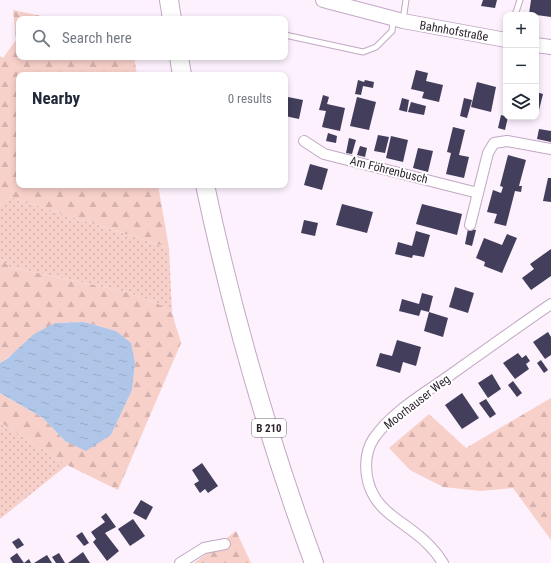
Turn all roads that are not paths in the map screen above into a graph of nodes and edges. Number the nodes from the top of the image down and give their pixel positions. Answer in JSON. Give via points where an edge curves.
{"nodes":[{"id":1,"x":169,"y":0,"type":"edge"},
{"id":2,"x":323,"y":0,"type":"edge"},
{"id":3,"x":406,"y":0,"type":"edge"},
{"id":4,"x":520,"y":0,"type":"edge"},
{"id":5,"x":516,"y":12,"type":"edge"},
{"id":6,"x":172,"y":16,"type":"edge"},
{"id":7,"x":398,"y":20,"type":"junction"},
{"id":8,"x":288,"y":36,"type":"edge"},
{"id":9,"x":503,"y":39,"type":"edge"},
{"id":10,"x":539,"y":46,"type":"edge"},
{"id":11,"x":551,"y":48,"type":"edge"},
{"id":12,"x":180,"y":60,"type":"edge"},
{"id":13,"x":182,"y":72,"type":"edge"},
{"id":14,"x":304,"y":141,"type":"dead end"},
{"id":15,"x":551,"y":149,"type":"edge"},
{"id":16,"x":206,"y":188,"type":"edge"},
{"id":17,"x":478,"y":192,"type":"junction"},
{"id":18,"x":470,"y":225,"type":"dead end"},
{"id":19,"x":551,"y":304,"type":"edge"},
{"id":20,"x":225,"y":544,"type":"dead end"},
{"id":21,"x":180,"y":563,"type":"edge"},
{"id":22,"x":314,"y":563,"type":"edge"},
{"id":23,"x":443,"y":563,"type":"edge"}],
"edges":[{"from":1,"to":6,"type":"highway"},
{"from":2,"to":7,"type":"street","name":"Bahnhofstraße"},
{"from":3,"to":7,"type":"lane","name":"Bahnhofstraße"},
{"from":4,"to":5,"type":"lane"},
{"from":7,"to":8,"type":"lane","name":"Bahnhofstraße","via":[[392,31],[376,47],[363,52]]},
{"from":7,"to":9,"type":"street","name":"Bahnhofstraße"},
{"from":10,"to":11,"type":"street"},
{"from":12,"to":13,"type":"highway"},
{"from":14,"to":17,"type":"street","name":"Am Föhrenbusch","via":[[324,154]]},
{"from":15,"to":17,"type":"street","via":[[507,140],[494,143],[488,153]]},
{"from":16,"to":22,"type":"highway","number":"B 210","via":[[251,368],[288,490]]},
{"from":17,"to":18,"type":"street"},
{"from":19,"to":23,"type":"street","name":"Moorhauser Weg","via":[[411,403],[386,423],[373,438],[368,451],[366,475],[374,495],[384,509],[424,540]]},
{"from":20,"to":21,"type":"street","via":[[204,548]]}]}
